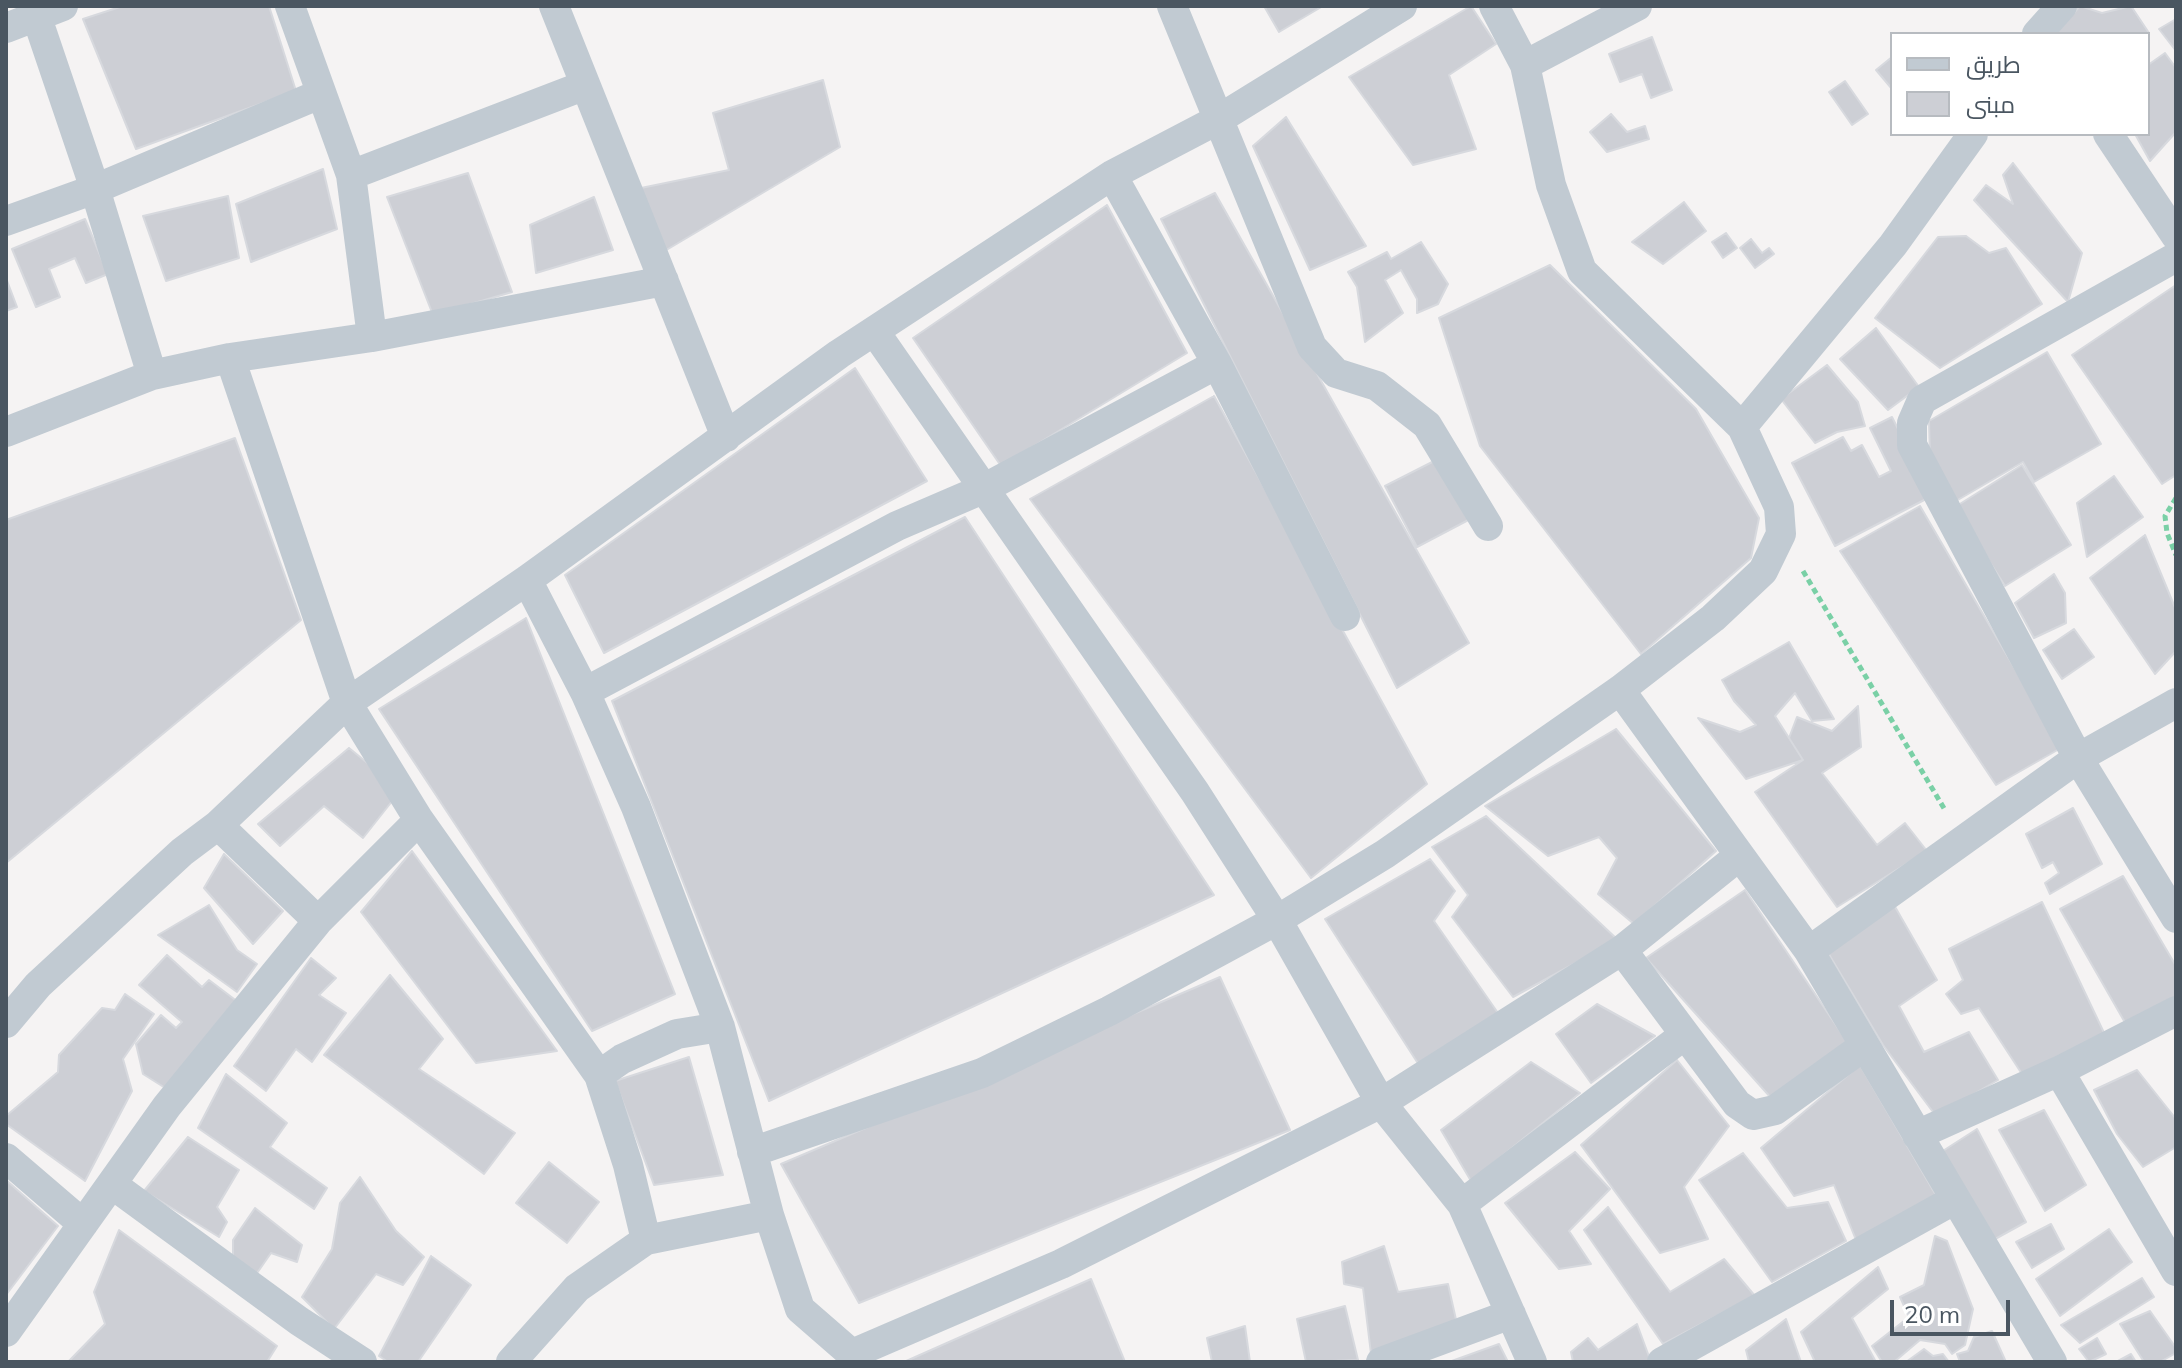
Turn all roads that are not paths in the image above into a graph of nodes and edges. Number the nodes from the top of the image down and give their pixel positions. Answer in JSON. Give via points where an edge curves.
{"nodes":[{"id":1,"x":290,"y":6,"type":"edge"},
{"id":2,"x":554,"y":6,"type":"edge"},
{"id":3,"x":1172,"y":6,"type":"edge"},
{"id":4,"x":1402,"y":6,"type":"edge"},
{"id":5,"x":1494,"y":6,"type":"edge"},
{"id":6,"x":1637,"y":6,"type":"edge"},
{"id":7,"x":2062,"y":6,"type":"edge"},
{"id":8,"x":45,"y":9,"type":"edge"},
{"id":9,"x":6,"y":28,"type":"edge"},
{"id":10,"x":2039,"y":32,"type":"edge"},
{"id":11,"x":1525,"y":65,"type":"junction"},
{"id":12,"x":583,"y":86,"type":"junction"},
{"id":13,"x":320,"y":94,"type":"junction"},
{"id":14,"x":1219,"y":119,"type":"junction"},
{"id":15,"x":1972,"y":136,"type":"edge"},
{"id":16,"x":2109,"y":136,"type":"edge"},
{"id":17,"x":351,"y":175,"type":"junction"},
{"id":18,"x":1112,"y":175,"type":"junction"},
{"id":19,"x":95,"y":189,"type":"junction"},
{"id":20,"x":6,"y":221,"type":"edge"},
{"id":21,"x":2176,"y":236,"type":"edge"},
{"id":22,"x":2176,"y":257,"type":"edge"},
{"id":23,"x":664,"y":281,"type":"junction"},
{"id":24,"x":875,"y":332,"type":"junction"},
{"id":25,"x":372,"y":337,"type":"junction"},
{"id":26,"x":230,"y":358,"type":"junction"},
{"id":27,"x":1217,"y":364,"type":"junction"},
{"id":28,"x":152,"y":375,"type":"junction"},
{"id":29,"x":1742,"y":427,"type":"junction"},
{"id":30,"x":6,"y":432,"type":"edge"},
{"id":31,"x":726,"y":437,"type":"junction"},
{"id":32,"x":983,"y":489,"type":"junction"},
{"id":33,"x":1488,"y":526,"type":"dead end"},
{"id":34,"x":527,"y":580,"type":"junction"},
{"id":35,"x":1345,"y":616,"type":"dead end"},
{"id":36,"x":1620,"y":690,"type":"junction"},
{"id":37,"x":585,"y":692,"type":"junction"},
{"id":38,"x":347,"y":703,"type":"junction"},
{"id":39,"x":2176,"y":703,"type":"edge"},
{"id":40,"x":2078,"y":758,"type":"junction"},
{"id":41,"x":419,"y":820,"type":"junction"},
{"id":42,"x":218,"y":825,"type":"junction"},
{"id":43,"x":1739,"y":856,"type":"junction"},
{"id":44,"x":2173,"y":902,"type":"edge"},
{"id":45,"x":1277,"y":920,"type":"junction"},
{"id":46,"x":318,"y":921,"type":"junction"},
{"id":47,"x":1622,"y":950,"type":"junction"},
{"id":48,"x":1809,"y":951,"type":"junction"},
{"id":49,"x":2176,"y":1011,"type":"edge"},
{"id":50,"x":6,"y":1023,"type":"edge"},
{"id":51,"x":720,"y":1027,"type":"junction"},
{"id":52,"x":1683,"y":1036,"type":"junction"},
{"id":53,"x":1864,"y":1046,"type":"junction"},
{"id":54,"x":2059,"y":1071,"type":"junction"},
{"id":55,"x":599,"y":1075,"type":"junction"},
{"id":56,"x":1381,"y":1103,"type":"junction"},
{"id":57,"x":1917,"y":1135,"type":"junction"},
{"id":58,"x":752,"y":1152,"type":"junction"},
{"id":59,"x":6,"y":1158,"type":"edge"},
{"id":60,"x":113,"y":1185,"type":"junction"},
{"id":61,"x":1954,"y":1200,"type":"junction"},
{"id":62,"x":1462,"y":1204,"type":"junction"},
{"id":63,"x":769,"y":1215,"type":"junction"},
{"id":64,"x":83,"y":1224,"type":"junction"},
{"id":65,"x":646,"y":1240,"type":"junction"},
{"id":66,"x":2176,"y":1271,"type":"edge"},
{"id":67,"x":1511,"y":1314,"type":"junction"},
{"id":68,"x":6,"y":1332,"type":"edge"},
{"id":69,"x":857,"y":1358,"type":"edge"},
{"id":70,"x":362,"y":1362,"type":"edge"},
{"id":71,"x":511,"y":1362,"type":"edge"},
{"id":72,"x":1381,"y":1362,"type":"edge"},
{"id":73,"x":1532,"y":1362,"type":"edge"},
{"id":74,"x":1662,"y":1362,"type":"edge"},
{"id":75,"x":2052,"y":1362,"type":"edge"}],
"edges":[{"from":1,"to":13,"type":"street"},
{"from":2,"to":12,"type":"street"},
{"from":3,"to":14,"type":"street"},
{"from":4,"to":14,"type":"street"},
{"from":5,"to":11,"type":"street"},
{"from":6,"to":11,"type":"street"},
{"from":7,"to":10,"type":"street"},
{"from":8,"to":9,"type":"street"},
{"from":8,"to":19,"type":"street"},
{"from":11,"to":29,"type":"street","via":[[1551,185],[1582,271]]},
{"from":12,"to":17,"type":"street"},
{"from":12,"to":23,"type":"street"},
{"from":13,"to":17,"type":"street"},
{"from":13,"to":19,"type":"street"},
{"from":14,"to":18,"type":"street"},
{"from":14,"to":33,"type":"street","via":[[1312,347],[1336,373],[1377,386],[1427,425]]},
{"from":15,"to":29,"type":"street","via":[[1893,245]]},
{"from":16,"to":21,"type":"street"},
{"from":17,"to":25,"type":"street"},
{"from":18,"to":24,"type":"street"},
{"from":18,"to":27,"type":"street"},
{"from":19,"to":20,"type":"street"},
{"from":19,"to":28,"type":"street"},
{"from":22,"to":40,"type":"street","via":[[1922,400],[1912,423],[1912,445]]},
{"from":23,"to":25,"type":"street"},
{"from":23,"to":31,"type":"street"},
{"from":24,"to":31,"type":"street"},
{"from":24,"to":32,"type":"street"},
{"from":25,"to":26,"type":"street"},
{"from":26,"to":28,"type":"street"},
{"from":26,"to":38,"type":"street"},
{"from":27,"to":32,"type":"street"},
{"from":27,"to":35,"type":"street"},
{"from":28,"to":30,"type":"street"},
{"from":29,"to":36,"type":"street","via":[[1779,507],[1781,534],[1763,571],[1713,618]]},
{"from":31,"to":34,"type":"street"},
{"from":32,"to":37,"type":"street","via":[[897,526]]},
{"from":32,"to":45,"type":"street","via":[[1195,792]]},
{"from":34,"to":37,"type":"street"},
{"from":34,"to":38,"type":"street"},
{"from":36,"to":43,"type":"street"},
{"from":36,"to":45,"type":"street","via":[[1385,854]]},
{"from":37,"to":51,"type":"street","via":[[636,807]]},
{"from":38,"to":41,"type":"street"},
{"from":38,"to":42,"type":"street"},
{"from":39,"to":40,"type":"street"},
{"from":40,"to":44,"type":"street"},
{"from":40,"to":48,"type":"street"},
{"from":41,"to":46,"type":"street"},
{"from":41,"to":55,"type":"street"},
{"from":42,"to":46,"type":"street"},
{"from":42,"to":50,"type":"street","via":[[38,985]]},
{"from":43,"to":47,"type":"street"},
{"from":43,"to":48,"type":"street"},
{"from":45,"to":56,"type":"street"},
{"from":45,"to":58,"type":"street","via":[[982,1073]]},
{"from":46,"to":60,"type":"street","via":[[167,1106]]},
{"from":47,"to":52,"type":"street"},
{"from":47,"to":56,"type":"street"},
{"from":48,"to":53,"type":"street"},
{"from":49,"to":54,"type":"street"},
{"from":51,"to":55,"type":"street","via":[[677,1034]]},
{"from":51,"to":58,"type":"street"},
{"from":52,"to":53,"type":"street","via":[[1737,1104],[1753,1115],[1775,1110]]},
{"from":52,"to":62,"type":"street"},
{"from":53,"to":57,"type":"street"},
{"from":54,"to":57,"type":"street"},
{"from":54,"to":66,"type":"street"},
{"from":55,"to":65,"type":"street"},
{"from":56,"to":62,"type":"street"},
{"from":56,"to":69,"type":"street","via":[[1061,1264]]},
{"from":57,"to":61,"type":"street"},
{"from":58,"to":63,"type":"street"},
{"from":59,"to":64,"type":"street"},
{"from":60,"to":64,"type":"street"},
{"from":60,"to":70,"type":"street"},
{"from":61,"to":74,"type":"street"},
{"from":61,"to":75,"type":"street"},
{"from":62,"to":67,"type":"street"},
{"from":63,"to":65,"type":"street"},
{"from":63,"to":69,"type":"street","via":[[800,1309]]},
{"from":64,"to":68,"type":"street"},
{"from":65,"to":71,"type":"street","via":[[577,1288]]},
{"from":67,"to":72,"type":"street"},
{"from":67,"to":73,"type":"street"}]}
